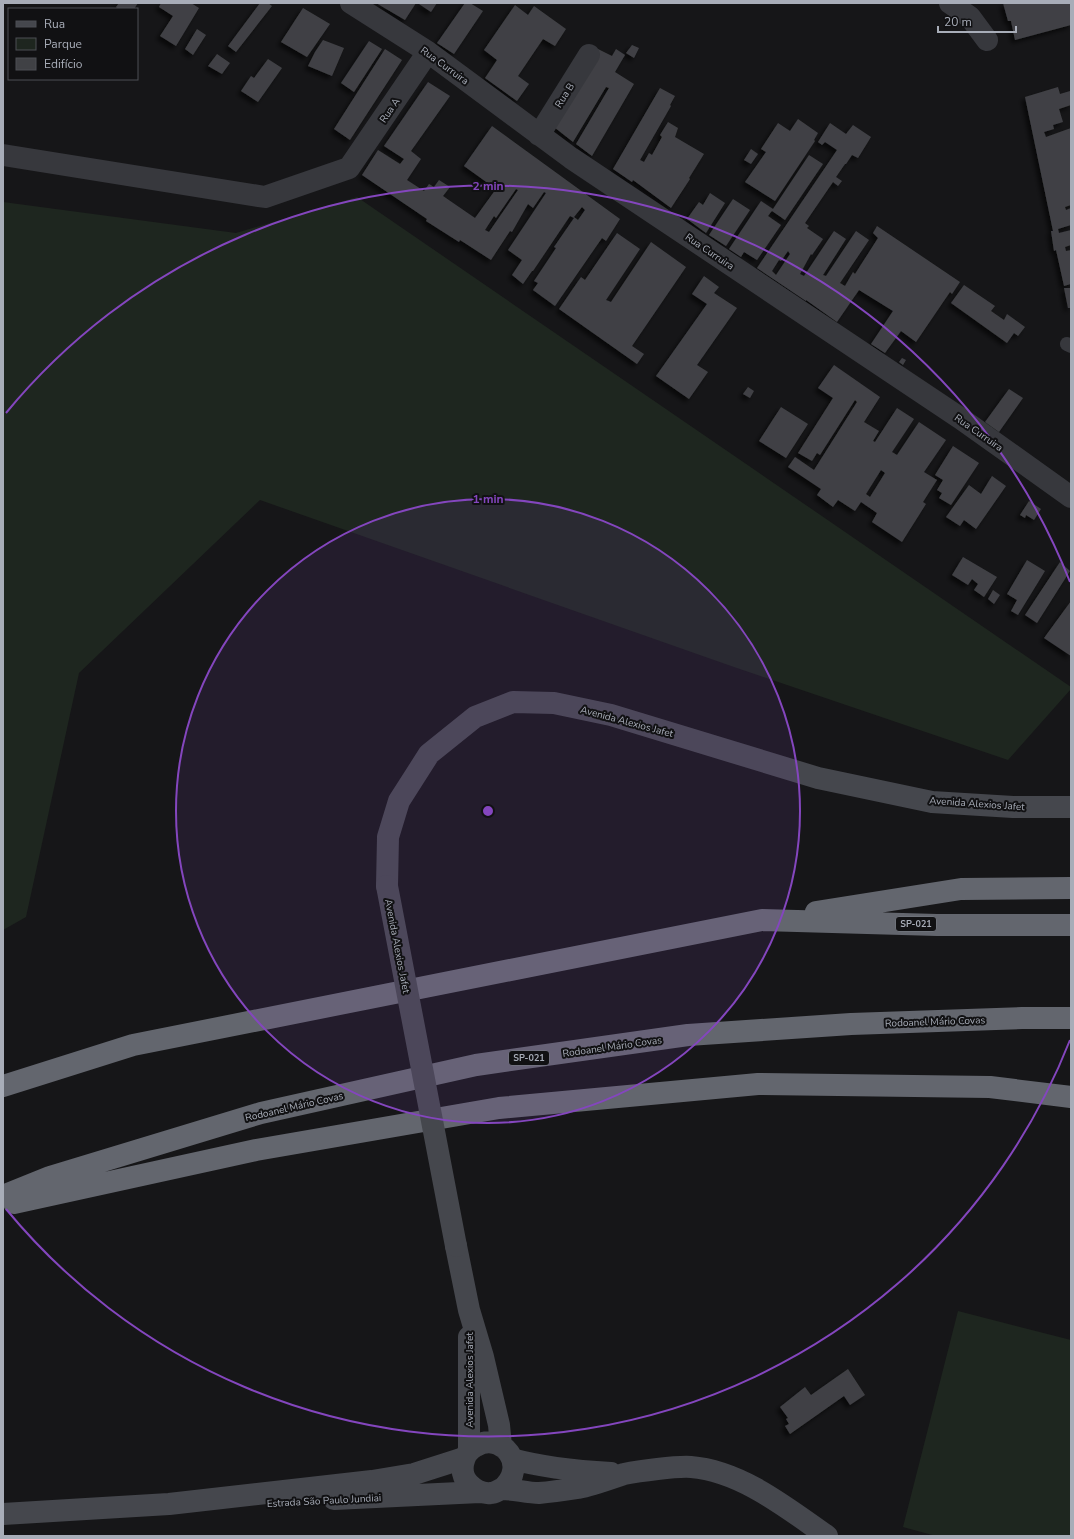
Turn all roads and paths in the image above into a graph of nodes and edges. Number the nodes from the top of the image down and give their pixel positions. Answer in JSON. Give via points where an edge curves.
{"nodes":[{"id":1,"x":351,"y":3,"type":"edge"},
{"id":2,"x":950,"y":3,"type":"edge"},
{"id":3,"x":987,"y":40,"type":"dead end"},
{"id":4,"x":428,"y":52,"type":"junction"},
{"id":5,"x":590,"y":55,"type":"dead end"},
{"id":6,"x":539,"y":135,"type":"junction"},
{"id":7,"x":3,"y":155,"type":"edge"},
{"id":8,"x":1071,"y":497,"type":"edge"},
{"id":9,"x":1071,"y":807,"type":"edge"},
{"id":10,"x":1071,"y":888,"type":"edge"},
{"id":11,"x":762,"y":920,"type":"junction"},
{"id":12,"x":1071,"y":925,"type":"edge"},
{"id":13,"x":1071,"y":1018,"type":"edge"},
{"id":14,"x":3,"y":1086,"type":"edge"},
{"id":15,"x":1071,"y":1097,"type":"edge"},
{"id":16,"x":3,"y":1196,"type":"edge"},
{"id":17,"x":3,"y":1205,"type":"edge"},
{"id":18,"x":469,"y":1310,"type":"junction"},
{"id":19,"x":507,"y":1452,"type":"junction"},
{"id":20,"x":467,"y":1454,"type":"junction"},
{"id":21,"x":627,"y":1474,"type":"junction"},
{"id":22,"x":502,"y":1489,"type":"junction"},
{"id":23,"x":480,"y":1492,"type":"junction"},
{"id":24,"x":169,"y":1504,"type":"junction"},
{"id":25,"x":3,"y":1514,"type":"edge"},
{"id":26,"x":827,"y":1536,"type":"edge"}],
"edges":[{"from":1,"to":4,"type":"street","name":"Rua Curruira"},
{"from":2,"to":3,"type":"street","via":[[970,17]]},
{"from":4,"to":6,"type":"street","name":"Rua Curruira"},
{"from":4,"to":7,"type":"street","name":"Rua A","via":[[349,168],[265,197]]},
{"from":5,"to":6,"type":"street","name":"Rua B"},
{"from":6,"to":8,"type":"street","name":"Rua Curruira","via":[[960,418]]},
{"from":9,"to":18,"type":"main road","name":"Avenida Alexios Jafet","bridge":true,"via":[[1013,807],[932,802],[818,778],[611,715],[554,703],[513,702],[474,717],[429,754],[399,801],[388,837],[387,886]]},
{"from":10,"to":11,"type":"highway","via":[[960,889]]},
{"from":11,"to":12,"type":"highway","number":"SP-021","via":[[937,925]]},
{"from":11,"to":14,"type":"highway","number":"SP-021","via":[[133,1045]]},
{"from":13,"to":16,"type":"highway","name":"Rodoanel Mário Covas","number":"SP-021","via":[[851,1024],[688,1034],[476,1065],[261,1113],[50,1178]]},
{"from":15,"to":17,"type":"highway","via":[[990,1087],[758,1084],[499,1108],[256,1150]]},
{"from":18,"to":19,"type":"main road","name":"Avenida Alexios Jafet"},
{"from":18,"to":20,"type":"main road","name":"Avenida Alexios Jafet","via":[[470,1416]]},
{"from":19,"to":20,"type":"main road","via":[[493,1443],[484,1442],[476,1445]]},
{"from":19,"to":21,"type":"main road","via":[[541,1466]]},
{"from":19,"to":22,"type":"main road","via":[[514,1468],[508,1484]]},
{"from":20,"to":23,"type":"main road","via":[[463,1466],[464,1474],[467,1482]]},
{"from":20,"to":24,"type":"main road","name":"Estrada São Paulo Jundiai","via":[[414,1474]]},
{"from":21,"to":22,"type":"main road","via":[[578,1488],[538,1493]]},
{"from":21,"to":26,"type":"main road","via":[[690,1467],[720,1472],[755,1488]]},
{"from":22,"to":23,"type":"main road","via":[[491,1493]]},
{"from":23,"to":24,"type":"main road","name":"Estrada São Paulo Jundiai","via":[[234,1504]]},
{"from":24,"to":25,"type":"main road","name":"Estrada São Paulo Jundiai"}]}
